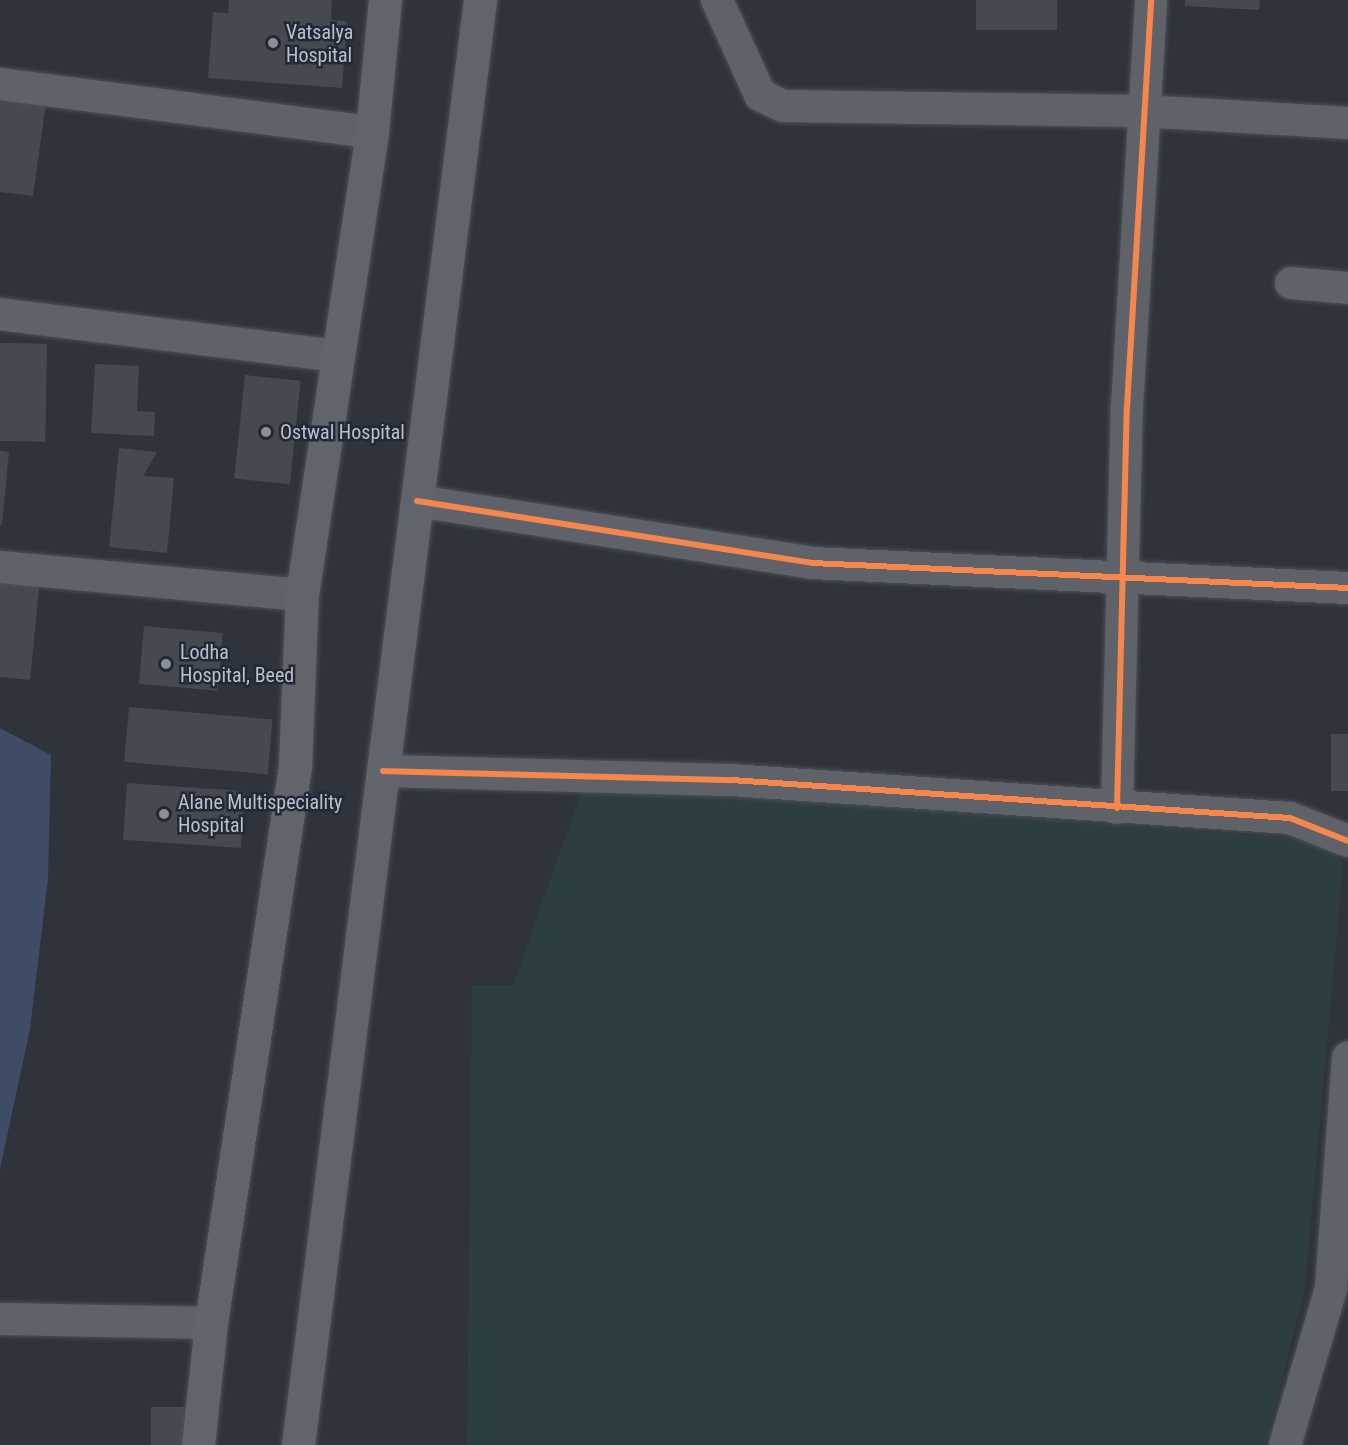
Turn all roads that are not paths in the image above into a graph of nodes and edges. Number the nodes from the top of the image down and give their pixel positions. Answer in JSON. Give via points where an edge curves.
{"nodes":[{"id":1,"x":385,"y":0,"type":"edge"},
{"id":2,"x":480,"y":0,"type":"edge"},
{"id":3,"x":717,"y":0,"type":"edge"},
{"id":4,"x":1151,"y":0,"type":"edge"},
{"id":5,"x":0,"y":84,"type":"edge"},
{"id":6,"x":1142,"y":111,"type":"junction"},
{"id":7,"x":1348,"y":123,"type":"edge"},
{"id":8,"x":372,"y":132,"type":"junction"},
{"id":9,"x":1291,"y":283,"type":"dead end"},
{"id":10,"x":1348,"y":288,"type":"edge"},
{"id":11,"x":0,"y":314,"type":"edge"},
{"id":12,"x":338,"y":356,"type":"junction"},
{"id":13,"x":417,"y":501,"type":"junction"},
{"id":14,"x":0,"y":567,"type":"edge"},
{"id":15,"x":1125,"y":579,"type":"junction"},
{"id":16,"x":1348,"y":588,"type":"edge"},
{"id":17,"x":302,"y":595,"type":"junction"},
{"id":18,"x":383,"y":771,"type":"junction"},
{"id":19,"x":1117,"y":808,"type":"junction"},
{"id":20,"x":1348,"y":841,"type":"edge"},
{"id":21,"x":1348,"y":1058,"type":"edge"},
{"id":22,"x":1339,"y":1289,"type":"edge"},
{"id":23,"x":0,"y":1318,"type":"edge"},
{"id":24,"x":211,"y":1323,"type":"junction"},
{"id":25,"x":198,"y":1445,"type":"edge"},
{"id":26,"x":298,"y":1445,"type":"edge"},
{"id":27,"x":1285,"y":1445,"type":"edge"}],
"edges":[{"from":1,"to":8,"type":"main road"},
{"from":2,"to":13,"type":"main road"},
{"from":3,"to":6,"type":"street","via":[[760,95],[783,106]]},
{"from":4,"to":6,"type":"street"},
{"from":5,"to":8,"type":"street"},
{"from":6,"to":7,"type":"street"},
{"from":6,"to":15,"type":"street"},
{"from":8,"to":12,"type":"main road"},
{"from":9,"to":10,"type":"street"},
{"from":11,"to":12,"type":"street"},
{"from":12,"to":17,"type":"main road"},
{"from":13,"to":15,"type":"street","via":[[812,563]]},
{"from":13,"to":18,"type":"main road"},
{"from":14,"to":17,"type":"street"},
{"from":15,"to":16,"type":"street"},
{"from":15,"to":19,"type":"street"},
{"from":17,"to":24,"type":"main road","via":[[295,766]]},
{"from":18,"to":19,"type":"street","via":[[731,780]]},
{"from":18,"to":26,"type":"main road"},
{"from":19,"to":20,"type":"street","via":[[1290,818]]},
{"from":21,"to":22,"type":"street"},
{"from":22,"to":27,"type":"street"},
{"from":23,"to":24,"type":"street"},
{"from":24,"to":25,"type":"main road"}]}
